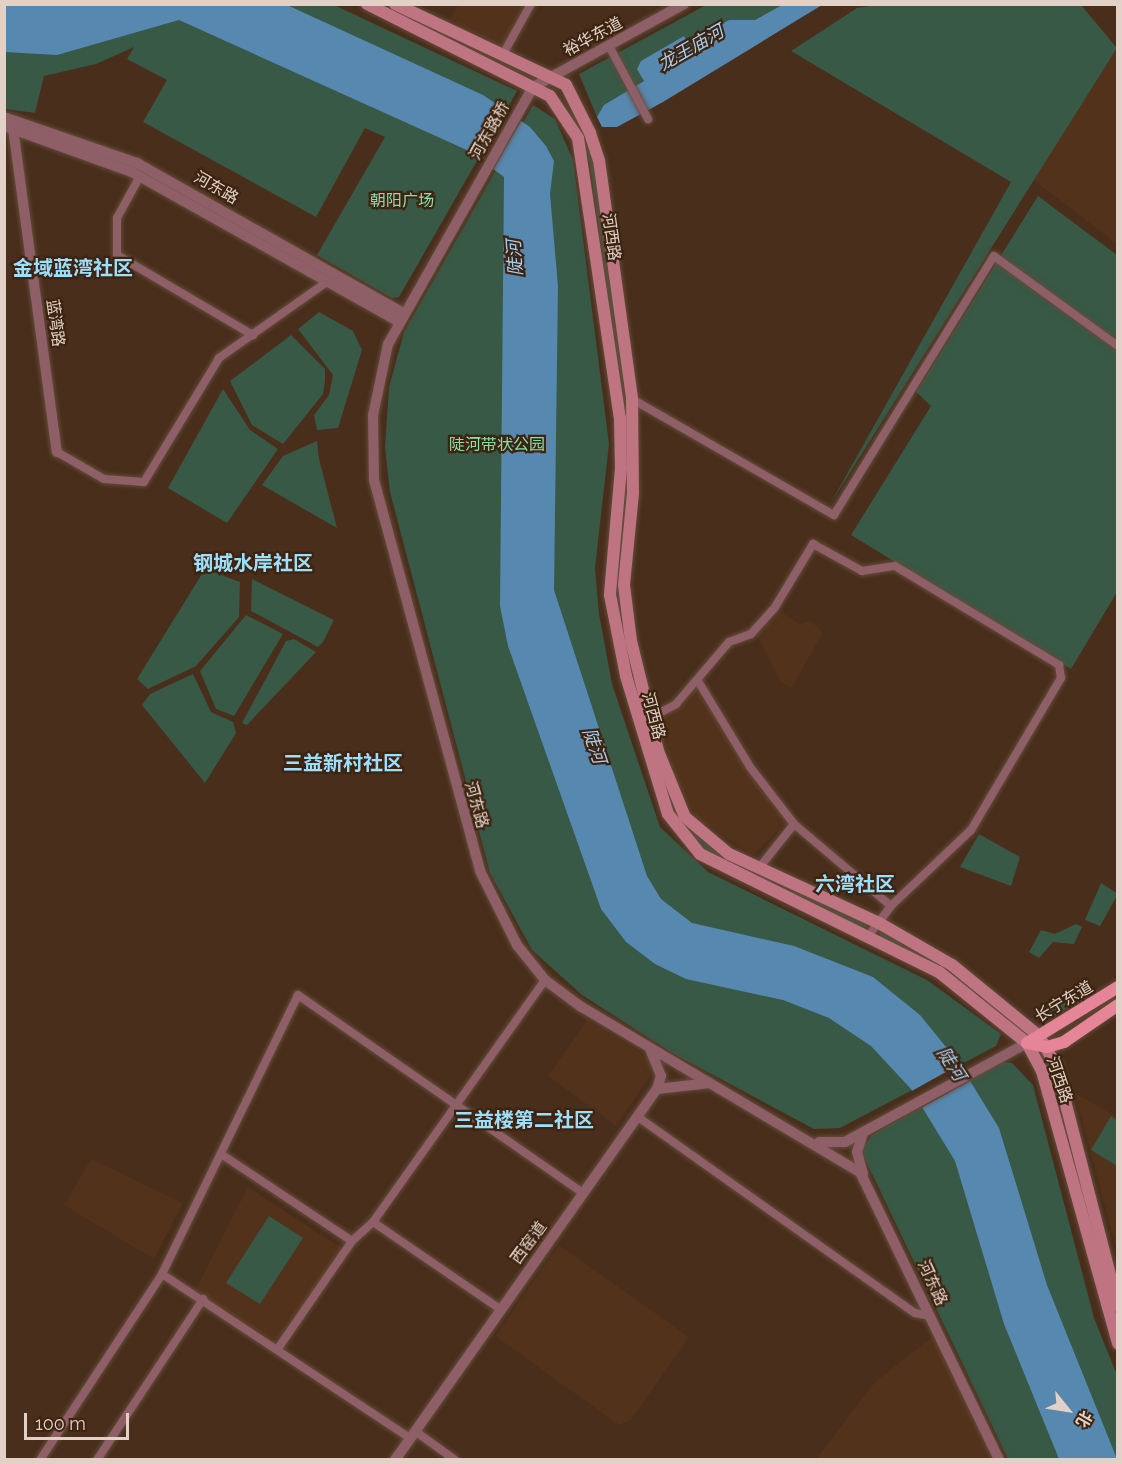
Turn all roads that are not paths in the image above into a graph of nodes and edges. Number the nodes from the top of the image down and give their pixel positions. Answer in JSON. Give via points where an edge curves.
{"nodes":[{"id":1,"x":367,"y":4,"type":"edge"},
{"id":2,"x":395,"y":4,"type":"edge"},
{"id":3,"x":531,"y":4,"type":"edge"},
{"id":4,"x":684,"y":4,"type":"edge"},
{"id":5,"x":609,"y":46,"type":"junction"},
{"id":6,"x":502,"y":56,"type":"junction"},
{"id":7,"x":547,"y":76,"type":"junction"},
{"id":8,"x":533,"y":87,"type":"junction"},
{"id":9,"x":4,"y":117,"type":"edge"},
{"id":10,"x":648,"y":119,"type":"dead end"},
{"id":11,"x":9,"y":127,"type":"edge"},
{"id":12,"x":483,"y":175,"type":"joint"},
{"id":13,"x":141,"y":176,"type":"junction"},
{"id":14,"x":328,"y":281,"type":"junction"},
{"id":15,"x":399,"y":317,"type":"junction"},
{"id":16,"x":253,"y":335,"type":"junction"},
{"id":17,"x":1118,"y":346,"type":"edge"},
{"id":18,"x":632,"y":399,"type":"junction"},
{"id":19,"x":57,"y":452,"type":"joint"},
{"id":20,"x":698,"y":681,"type":"junction"},
{"id":21,"x":644,"y":721,"type":"junction"},
{"id":22,"x":794,"y":824,"type":"junction"},
{"id":23,"x":759,"y":868,"type":"junction"},
{"id":24,"x":891,"y":906,"type":"junction"},
{"id":25,"x":879,"y":923,"type":"junction"},
{"id":26,"x":868,"y":937,"type":"junction"},
{"id":27,"x":545,"y":980,"type":"junction"},
{"id":28,"x":1118,"y":987,"type":"edge"},
{"id":29,"x":1115,"y":1010,"type":"edge"},
{"id":30,"x":1039,"y":1036,"type":"junction"},
{"id":31,"x":1027,"y":1043,"type":"junction"},
{"id":32,"x":1047,"y":1047,"type":"junction"},
{"id":33,"x":650,"y":1048,"type":"junction"},
{"id":34,"x":711,"y":1083,"type":"junction"},
{"id":35,"x":657,"y":1089,"type":"junction"},
{"id":36,"x":458,"y":1104,"type":"junction"},
{"id":37,"x":638,"y":1117,"type":"junction"},
{"id":38,"x":863,"y":1133,"type":"junction"},
{"id":39,"x":812,"y":1139,"type":"junction"},
{"id":40,"x":221,"y":1154,"type":"junction"},
{"id":41,"x":864,"y":1177,"type":"junction"},
{"id":42,"x":583,"y":1193,"type":"junction"},
{"id":43,"x":373,"y":1222,"type":"junction"},
{"id":44,"x":352,"y":1241,"type":"junction"},
{"id":45,"x":162,"y":1274,"type":"junction"},
{"id":46,"x":203,"y":1299,"type":"junction"},
{"id":47,"x":1118,"y":1306,"type":"edge"},
{"id":48,"x":500,"y":1310,"type":"junction"},
{"id":49,"x":931,"y":1316,"type":"junction"},
{"id":50,"x":1118,"y":1344,"type":"edge"},
{"id":51,"x":279,"y":1347,"type":"junction"},
{"id":52,"x":412,"y":1434,"type":"junction"},
{"id":53,"x":40,"y":1460,"type":"edge"},
{"id":54,"x":97,"y":1460,"type":"edge"},
{"id":55,"x":395,"y":1460,"type":"edge"},
{"id":56,"x":455,"y":1460,"type":"edge"},
{"id":57,"x":999,"y":1460,"type":"edge"}],
"edges":[{"from":1,"to":8,"type":"main road","name":"河西路"},
{"from":2,"to":6,"type":"main road","name":"河西路"},
{"from":3,"to":6,"type":"street"},
{"from":4,"to":5,"type":"street","name":"裕华东道"},
{"from":5,"to":7,"type":"street","name":"裕华东道"},
{"from":5,"to":10,"type":"street"},
{"from":6,"to":7,"type":"main road","name":"河西路"},
{"from":7,"to":8,"type":"street","name":"裕华东道"},
{"from":7,"to":18,"type":"main road","name":"河西路","via":[[566,86],[599,160]]},
{"from":8,"to":12,"type":"street","name":"河东路桥"},
{"from":8,"to":21,"type":"main road","name":"河西路","via":[[550,96],[572,124],[585,161],[620,418],[621,468],[610,595]]},
{"from":9,"to":15,"type":"street","name":"河东路","via":[[137,163]]},
{"from":11,"to":13,"type":"street","name":"河东路"},
{"from":11,"to":19,"type":"street","name":"蓝湾路"},
{"from":12,"to":15,"type":"street","name":"河东路"},
{"from":13,"to":14,"type":"street","name":"河东路"},
{"from":13,"to":16,"type":"street","via":[[117,218],[117,255]]},
{"from":14,"to":15,"type":"street","name":"河东路"},
{"from":14,"to":16,"type":"street"},
{"from":15,"to":27,"type":"street","name":"河东路","via":[[376,381],[374,480],[480,872],[499,915]]},
{"from":16,"to":19,"type":"street","via":[[219,358],[202,378],[144,482],[104,479]]},
{"from":17,"to":18,"type":"street","via":[[994,256],[834,515]]},
{"from":18,"to":21,"type":"main road","name":"河西路","via":[[634,470],[624,585]]},
{"from":20,"to":21,"type":"street","via":[[666,712]]},
{"from":20,"to":22,"type":"street","via":[[750,767]]},
{"from":20,"to":24,"type":"street","via":[[720,651],[751,634],[775,607],[813,544],[862,571],[895,566],[1059,665],[1061,678],[971,830]]},
{"from":21,"to":23,"type":"main road","name":"河西路","via":[[685,817],[701,835]]},
{"from":21,"to":26,"type":"main road","name":"河西路","via":[[668,814],[700,854]]},
{"from":22,"to":23,"type":"street"},
{"from":22,"to":24,"type":"street"},
{"from":23,"to":25,"type":"main road","name":"河西路"},
{"from":24,"to":25,"type":"street"},
{"from":25,"to":26,"type":"street"},
{"from":25,"to":30,"type":"main road","name":"河西路","via":[[975,981]]},
{"from":26,"to":31,"type":"main road","name":"河西路","via":[[939,972]]},
{"from":27,"to":33,"type":"street","name":"河东路"},
{"from":27,"to":36,"type":"street"},
{"from":28,"to":30,"type":"main road","name":"长宁东道"},
{"from":29,"to":32,"type":"main road","name":"长宁东道","via":[[1064,1042]]},
{"from":30,"to":31,"type":"main road","name":"长宁东道"},
{"from":30,"to":32,"type":"main road","name":"河西路"},
{"from":31,"to":32,"type":"main road","name":"长宁东道"},
{"from":31,"to":38,"type":"street","name":"长宁东道"},
{"from":31,"to":50,"type":"main road","name":"河西路","via":[[1042,1071]]},
{"from":32,"to":47,"type":"main road","name":"河西路"},
{"from":33,"to":34,"type":"street","name":"河东路"},
{"from":33,"to":35,"type":"street","via":[[661,1076]]},
{"from":34,"to":35,"type":"street"},
{"from":34,"to":39,"type":"street","name":"河东路"},
{"from":35,"to":37,"type":"street","name":"西窑道"},
{"from":36,"to":40,"type":"street","via":[[298,995]]},
{"from":36,"to":42,"type":"street"},
{"from":36,"to":43,"type":"street"},
{"from":37,"to":42,"type":"street","name":"西窑道"},
{"from":37,"to":49,"type":"street","via":[[915,1313]]},
{"from":38,"to":39,"type":"street","name":"河东路","via":[[830,1145]]},
{"from":38,"to":41,"type":"street","via":[[857,1152]]},
{"from":39,"to":41,"type":"street","name":"河东路"},
{"from":40,"to":44,"type":"street"},
{"from":40,"to":45,"type":"street"},
{"from":41,"to":49,"type":"street","name":"河东路"},
{"from":42,"to":48,"type":"street","name":"西窑道"},
{"from":43,"to":44,"type":"street"},
{"from":43,"to":48,"type":"street"},
{"from":44,"to":51,"type":"street"},
{"from":45,"to":46,"type":"street"},
{"from":45,"to":53,"type":"street"},
{"from":46,"to":51,"type":"street"},
{"from":46,"to":54,"type":"street"},
{"from":48,"to":52,"type":"street","name":"西窑道"},
{"from":49,"to":57,"type":"street","name":"河东路"},
{"from":51,"to":52,"type":"street"},
{"from":52,"to":55,"type":"street","name":"西窑道"},
{"from":52,"to":56,"type":"street"}]}
